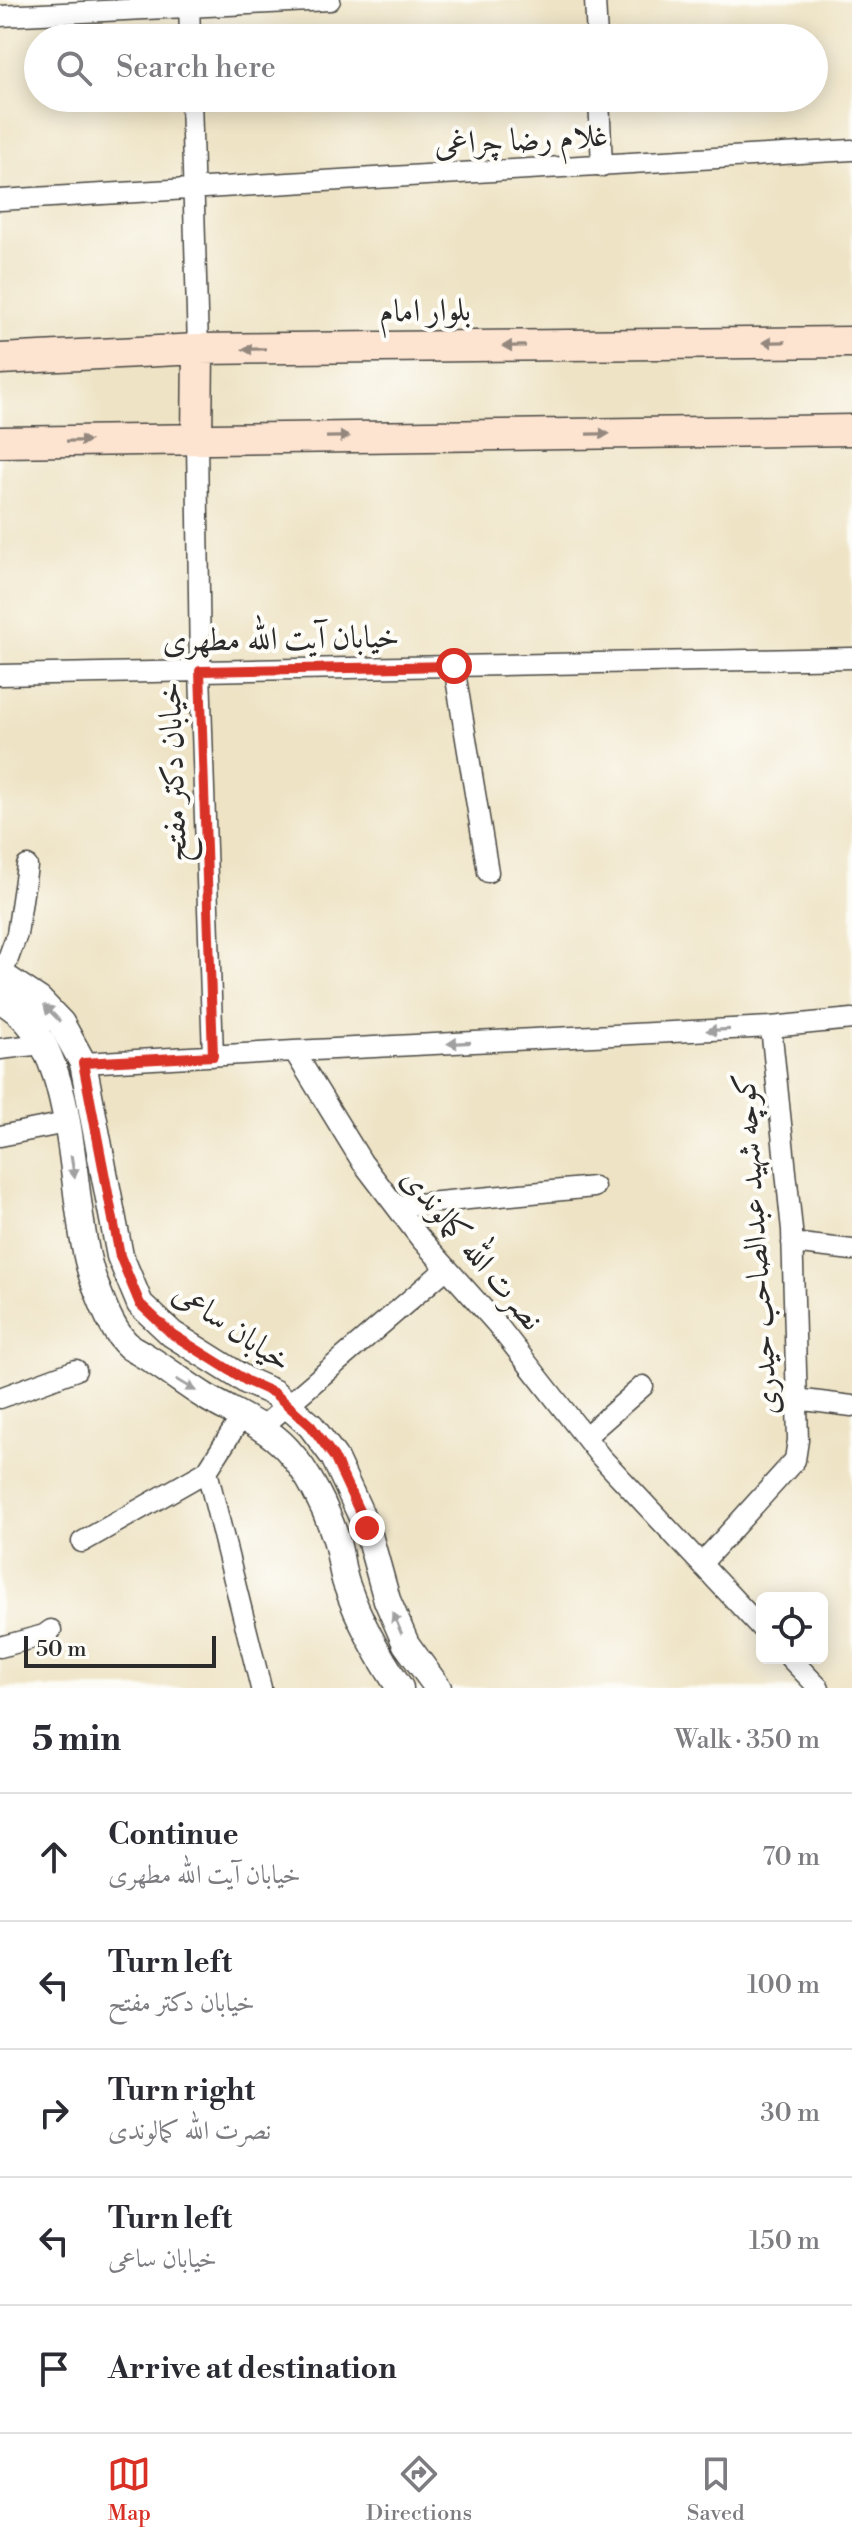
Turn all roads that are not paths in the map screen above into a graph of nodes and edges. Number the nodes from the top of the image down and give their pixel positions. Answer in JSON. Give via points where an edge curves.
{"nodes":[{"id":1,"x":330,"y":0,"type":"edge"},
{"id":2,"x":595,"y":0,"type":"edge"},
{"id":3,"x":189,"y":4,"type":"edge"},
{"id":4,"x":0,"y":16,"type":"edge"},
{"id":5,"x":190,"y":24,"type":"edge"},
{"id":6,"x":596,"y":24,"type":"edge"},
{"id":7,"x":191,"y":112,"type":"edge"},
{"id":8,"x":600,"y":112,"type":"edge"},
{"id":9,"x":852,"y":150,"type":"edge"},
{"id":10,"x":602,"y":166,"type":"junction"},
{"id":11,"x":194,"y":190,"type":"junction"},
{"id":12,"x":0,"y":200,"type":"edge"},
{"id":13,"x":852,"y":342,"type":"edge"},
{"id":14,"x":198,"y":349,"type":"junction"},
{"id":15,"x":0,"y":359,"type":"edge"},
{"id":16,"x":852,"y":430,"type":"edge"},
{"id":17,"x":197,"y":439,"type":"junction"},
{"id":18,"x":0,"y":442,"type":"edge"},
{"id":19,"x":852,"y":658,"type":"edge"},
{"id":20,"x":454,"y":666,"type":"junction"},
{"id":21,"x":200,"y":671,"type":"junction"},
{"id":22,"x":0,"y":675,"type":"edge"},
{"id":23,"x":27,"y":866,"type":"dead end"},
{"id":24,"x":488,"y":872,"type":"dead end"},
{"id":25,"x":1,"y":983,"type":"edge"},
{"id":26,"x":852,"y":1019,"type":"edge"},
{"id":27,"x":771,"y":1027,"type":"junction"},
{"id":28,"x":42,"y":1044,"type":"junction"},
{"id":29,"x":0,"y":1049,"type":"edge"},
{"id":30,"x":294,"y":1051,"type":"junction"},
{"id":31,"x":213,"y":1056,"type":"junction"},
{"id":32,"x":83,"y":1063,"type":"junction"},
{"id":33,"x":66,"y":1123,"type":"junction"},
{"id":34,"x":0,"y":1136,"type":"edge"},
{"id":35,"x":594,"y":1187,"type":"dead end"},
{"id":36,"x":396,"y":1206,"type":"junction"},
{"id":37,"x":792,"y":1243,"type":"junction"},
{"id":38,"x":852,"y":1250,"type":"edge"},
{"id":39,"x":447,"y":1268,"type":"junction"},
{"id":40,"x":76,"y":1370,"type":"dead end"},
{"id":41,"x":643,"y":1386,"type":"dead end"},
{"id":42,"x":0,"y":1398,"type":"edge"},
{"id":43,"x":796,"y":1399,"type":"junction"},
{"id":44,"x":287,"y":1405,"type":"junction"},
{"id":45,"x":852,"y":1406,"type":"edge"},
{"id":46,"x":251,"y":1422,"type":"junction"},
{"id":47,"x":585,"y":1437,"type":"junction"},
{"id":48,"x":207,"y":1471,"type":"junction"},
{"id":49,"x":82,"y":1542,"type":"dead end"},
{"id":50,"x":701,"y":1564,"type":"junction"},
{"id":51,"x":756,"y":1623,"type":"edge"},
{"id":52,"x":51,"y":1630,"type":"dead end"},
{"id":53,"x":0,"y":1647,"type":"edge"},
{"id":54,"x":796,"y":1664,"type":"edge"},
{"id":55,"x":261,"y":1688,"type":"edge"},
{"id":56,"x":400,"y":1688,"type":"edge"},
{"id":57,"x":438,"y":1688,"type":"edge"},
{"id":58,"x":819,"y":1688,"type":"edge"}],
"edges":[{"from":1,"to":3,"type":"street"},
{"from":2,"to":6,"type":"street"},
{"from":3,"to":4,"type":"street"},
{"from":3,"to":5,"type":"street"},
{"from":7,"to":11,"type":"street"},
{"from":8,"to":10,"type":"street"},
{"from":9,"to":10,"type":"street","name":"غلام رضا چراغی"},
{"from":10,"to":11,"type":"street","name":"غلام رضا چراغی"},
{"from":11,"to":12,"type":"street","name":"غلام رضا چراغی"},
{"from":11,"to":14,"type":"street"},
{"from":13,"to":14,"type":"main road","name":"بلوار امام","one_way":true},
{"from":14,"to":15,"type":"main road","name":"بلوار امام"},
{"from":14,"to":17,"type":"main road"},
{"from":17,"to":16,"type":"main road","one_way":true},
{"from":18,"to":17,"type":"main road","one_way":true},
{"from":17,"to":21,"type":"street","name":"خیابان دکتر مفتح"},
{"from":19,"to":20,"type":"street","name":"خیابان آیت الله مطهری"},
{"from":20,"to":21,"type":"street","name":"خیابان آیت الله مطهری"},
{"from":20,"to":24,"type":"street"},
{"from":21,"to":22,"type":"street","name":"خیابان آیت الله مطهری"},
{"from":21,"to":31,"type":"street","name":"خیابان دکتر مفتح"},
{"from":23,"to":25,"type":"street","via":[[17,934]]},
{"from":25,"to":28,"type":"street"},
{"from":32,"to":25,"type":"street","name":"خیابان ساعی","one_way":true,"via":[[61,1023],[39,1000]]},
{"from":26,"to":27,"type":"street"},
{"from":27,"to":30,"type":"street","one_way":true},
{"from":27,"to":37,"type":"street","name":"کوچه شهید عبدالصاحب حیدری"},
{"from":28,"to":29,"type":"street"},
{"from":28,"to":33,"type":"street","via":[[52,1062]]},
{"from":30,"to":31,"type":"street"},
{"from":30,"to":36,"type":"street","name":"نصرت الله کمالوندی","via":[[362,1162]]},
{"from":31,"to":32,"type":"street"},
{"from":32,"to":44,"type":"street","name":"خیابان ساعی","via":[[120,1256],[140,1304],[172,1334]]},
{"from":33,"to":34,"type":"street"},
{"from":33,"to":46,"type":"street","one_way":true,"via":[[94,1280],[113,1326],[130,1348]]},
{"from":35,"to":36,"type":"street"},
{"from":36,"to":39,"type":"street","name":"نصرت الله کمالوندی"},
{"from":37,"to":38,"type":"street"},
{"from":37,"to":43,"type":"street","name":"کوچه شهید عبدالصاحب حیدری"},
{"from":39,"to":44,"type":"street"},
{"from":39,"to":47,"type":"street","name":"نصرت الله کمالوندی"},
{"from":40,"to":42,"type":"street"},
{"from":41,"to":47,"type":"street"},
{"from":43,"to":45,"type":"street"},
{"from":43,"to":50,"type":"street","name":"کوچه شهید عبدالصاحب حیدری","via":[[795,1460]]},
{"from":44,"to":46,"type":"street"},
{"from":57,"to":44,"type":"street","name":"خیابان ساعی","one_way":true,"via":[[406,1644],[367,1528],[334,1457]]},
{"from":46,"to":48,"type":"street"},
{"from":46,"to":56,"type":"street","via":[[286,1448],[313,1485],[367,1634]]},
{"from":47,"to":50,"type":"street","name":"نصرت الله کمالوندی"},
{"from":48,"to":49,"type":"street"},
{"from":48,"to":55,"type":"street"},
{"from":50,"to":51,"type":"street","name":"نصرت الله کمالوندی"},
{"from":52,"to":53,"type":"street"},
{"from":54,"to":58,"type":"street"}]}
